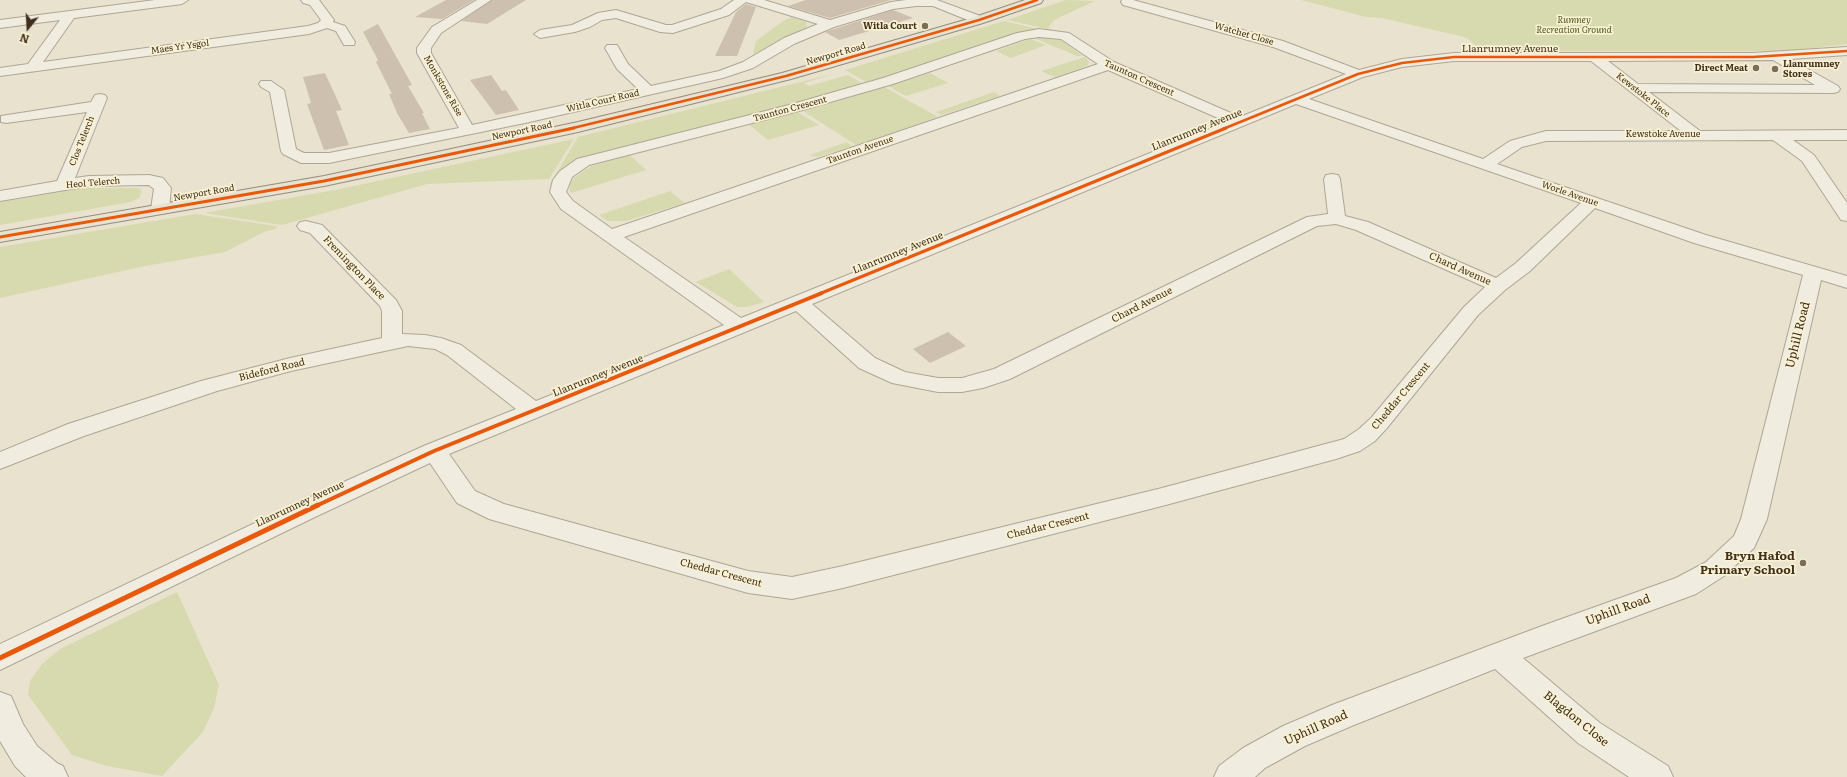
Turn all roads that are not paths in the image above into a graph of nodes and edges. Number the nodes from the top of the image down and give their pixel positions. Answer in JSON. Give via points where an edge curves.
{"nodes":[{"id":1,"x":182,"y":0,"type":"edge"},
{"id":2,"x":307,"y":0,"type":"edge"},
{"id":3,"x":485,"y":0,"type":"edge"},
{"id":4,"x":742,"y":0,"type":"edge"},
{"id":5,"x":751,"y":0,"type":"edge"},
{"id":6,"x":1037,"y":0,"type":"edge"},
{"id":7,"x":1128,"y":2,"type":"dead end"},
{"id":8,"x":70,"y":15,"type":"junction"},
{"id":9,"x":979,"y":20,"type":"junction"},
{"id":10,"x":0,"y":24,"type":"edge"},
{"id":11,"x":325,"y":24,"type":"junction"},
{"id":12,"x":830,"y":24,"type":"junction"},
{"id":13,"x":540,"y":34,"type":"dead end"},
{"id":14,"x":349,"y":42,"type":"dead end"},
{"id":15,"x":612,"y":48,"type":"dead end"},
{"id":16,"x":1847,"y":51,"type":"edge"},
{"id":17,"x":1593,"y":56,"type":"junction"},
{"id":18,"x":1776,"y":56,"type":"junction"},
{"id":19,"x":1109,"y":65,"type":"junction"},
{"id":20,"x":33,"y":67,"type":"junction"},
{"id":21,"x":0,"y":72,"type":"edge"},
{"id":22,"x":1358,"y":74,"type":"junction"},
{"id":23,"x":266,"y":84,"type":"dead end"},
{"id":24,"x":1634,"y":88,"type":"junction"},
{"id":25,"x":648,"y":91,"type":"junction"},
{"id":26,"x":1295,"y":99,"type":"junction"},
{"id":27,"x":6,"y":119,"type":"dead end"},
{"id":28,"x":1240,"y":122,"type":"junction"},
{"id":29,"x":468,"y":131,"type":"junction"},
{"id":30,"x":1694,"y":134,"type":"junction"},
{"id":31,"x":1847,"y":134,"type":"edge"},
{"id":32,"x":1776,"y":135,"type":"junction"},
{"id":33,"x":1486,"y":164,"type":"junction"},
{"id":34,"x":1332,"y":179,"type":"dead end"},
{"id":35,"x":64,"y":185,"type":"junction"},
{"id":36,"x":0,"y":196,"type":"edge"},
{"id":37,"x":1592,"y":202,"type":"junction"},
{"id":38,"x":160,"y":209,"type":"junction"},
{"id":39,"x":1847,"y":216,"type":"edge"},
{"id":40,"x":1337,"y":219,"type":"junction"},
{"id":41,"x":306,"y":226,"type":"dead end"},
{"id":42,"x":611,"y":235,"type":"junction"},
{"id":43,"x":0,"y":237,"type":"edge"},
{"id":44,"x":1813,"y":272,"type":"junction"},
{"id":45,"x":1847,"y":282,"type":"edge"},
{"id":46,"x":1498,"y":286,"type":"junction"},
{"id":47,"x":798,"y":302,"type":"junction"},
{"id":48,"x":739,"y":326,"type":"junction"},
{"id":49,"x":392,"y":342,"type":"junction"},
{"id":50,"x":533,"y":410,"type":"junction"},
{"id":51,"x":434,"y":451,"type":"junction"},
{"id":52,"x":0,"y":461,"type":"edge"},
{"id":53,"x":1500,"y":655,"type":"junction"},
{"id":54,"x":0,"y":658,"type":"edge"},
{"id":55,"x":0,"y":705,"type":"edge"},
{"id":56,"x":52,"y":777,"type":"edge"},
{"id":57,"x":1230,"y":777,"type":"edge"},
{"id":58,"x":1657,"y":777,"type":"edge"}],
"edges":[{"from":1,"to":8,"type":"street"},
{"from":2,"to":11,"type":"street","via":[[314,2],[328,20]]},
{"from":3,"to":29,"type":"street","name":"Monkstone Rise","via":[[436,30],[424,48],[424,53]]},
{"from":4,"to":13,"type":"street","via":[[725,12],[673,29],[664,29],[616,14],[598,17],[575,28]]},
{"from":5,"to":12,"type":"street"},
{"from":6,"to":9,"type":"main road","name":"Newport Road"},
{"from":7,"to":22,"type":"street","name":"Watchet Close","via":[[1278,44]]},
{"from":8,"to":10,"type":"street"},
{"from":8,"to":20,"type":"street"},
{"from":9,"to":12,"type":"street","name":"Witla Court Road","via":[[944,6],[916,2],[891,6]]},
{"from":9,"to":38,"type":"main road","name":"Newport Road","via":[[786,76],[578,128],[324,181]]},
{"from":11,"to":14,"type":"street","via":[[341,29]]},
{"from":11,"to":20,"type":"street","name":"Maes Yr Ysgol","via":[[309,30]]},
{"from":12,"to":25,"type":"street","name":"Witla Court Road","via":[[789,41],[737,69]]},
{"from":15,"to":25,"type":"street","via":[[622,66]]},
{"from":16,"to":18,"type":"street","name":"Llanrumney Avenue"},
{"from":17,"to":18,"type":"street","name":"Llanrumney Avenue"},
{"from":17,"to":22,"type":"street","name":"Llanrumney Avenue","via":[[1442,58],[1390,65]]},
{"from":17,"to":24,"type":"street","name":"Kewstoke Place"},
{"from":18,"to":24,"type":"street","via":[[1833,89]]},
{"from":19,"to":28,"type":"street","name":"Taunton Crescent"},
{"from":19,"to":42,"type":"street","name":"Taunton Avenue"},
{"from":19,"to":42,"type":"street","name":"Taunton Crescent","via":[[1064,36],[1048,33],[1030,34],[879,84],[583,162],[561,180],[558,192],[560,198]]},
{"from":20,"to":21,"type":"street","name":"Maes Yr Ysgol"},
{"from":22,"to":26,"type":"street","name":"Llanrumney Avenue"},
{"from":23,"to":29,"type":"street","name":"Witla Court Road","via":[[277,90],[289,152],[301,158],[329,158]]},
{"from":24,"to":30,"type":"street","name":"Kewstoke Place"},
{"from":25,"to":29,"type":"street","name":"Witla Court Road"},
{"from":26,"to":28,"type":"street","name":"Llanrumney Avenue"},
{"from":26,"to":33,"type":"street","name":"Worle Avenue"},
{"from":27,"to":35,"type":"street","name":"Clos Telerch","via":[[98,102]]},
{"from":28,"to":47,"type":"street","name":"Llanrumney Avenue"},
{"from":30,"to":32,"type":"street","name":"Kewstoke Avenue"},
{"from":30,"to":33,"type":"street","name":"Kewstoke Avenue","via":[[1546,136],[1516,144]]},
{"from":31,"to":32,"type":"street","name":"Kewstoke Avenue"},
{"from":32,"to":39,"type":"street","via":[[1808,158]]},
{"from":33,"to":37,"type":"street","name":"Worle Avenue"},
{"from":34,"to":40,"type":"street"},
{"from":35,"to":36,"type":"street","name":"Heol Telerch"},
{"from":35,"to":38,"type":"street","name":"Heol Telerch","via":[[102,180],[157,182],[163,188]]},
{"from":37,"to":44,"type":"street","name":"Worle Avenue","via":[[1705,241]]},
{"from":37,"to":46,"type":"street","name":"Cheddar Crescent"},
{"from":38,"to":43,"type":"main road","name":"Newport Road"},
{"from":40,"to":46,"type":"street","name":"Chard Avenue","via":[[1362,226]]},
{"from":40,"to":47,"type":"street","name":"Chard Avenue","via":[[1305,223],[1002,374],[962,385],[938,385],[883,372],[867,363]]},
{"from":41,"to":49,"type":"street","name":"Fremington Place","via":[[316,229],[389,304],[392,311]]},
{"from":42,"to":48,"type":"street","name":"Taunton Crescent"},
{"from":44,"to":45,"type":"street","name":"Worle Avenue"},
{"from":44,"to":53,"type":"street","name":"Uphill Road","via":[[1754,519],[1745,541],[1715,569],[1686,586]]},
{"from":46,"to":51,"type":"street","name":"Cheddar Crescent","via":[[1471,311],[1379,423],[1352,445],[1162,497],[792,588],[748,582],[498,512],[466,496]]},
{"from":47,"to":48,"type":"street","name":"Llanrumney Avenue"},
{"from":48,"to":50,"type":"street","name":"Llanrumney Avenue"},
{"from":49,"to":50,"type":"street","name":"Bideford Road","via":[[425,341],[454,350]]},
{"from":49,"to":52,"type":"street","name":"Bideford Road","via":[[246,376],[167,399],[48,440]]},
{"from":50,"to":51,"type":"street","name":"Llanrumney Avenue"},
{"from":51,"to":54,"type":"street","name":"Llanrumney Avenue"},
{"from":53,"to":57,"type":"street","name":"Uphill Road","via":[[1294,736],[1254,758]]},
{"from":53,"to":58,"type":"street","name":"Blagdon Close","via":[[1589,733]]},
{"from":55,"to":56,"type":"street","via":[[12,733],[26,756]]}]}
